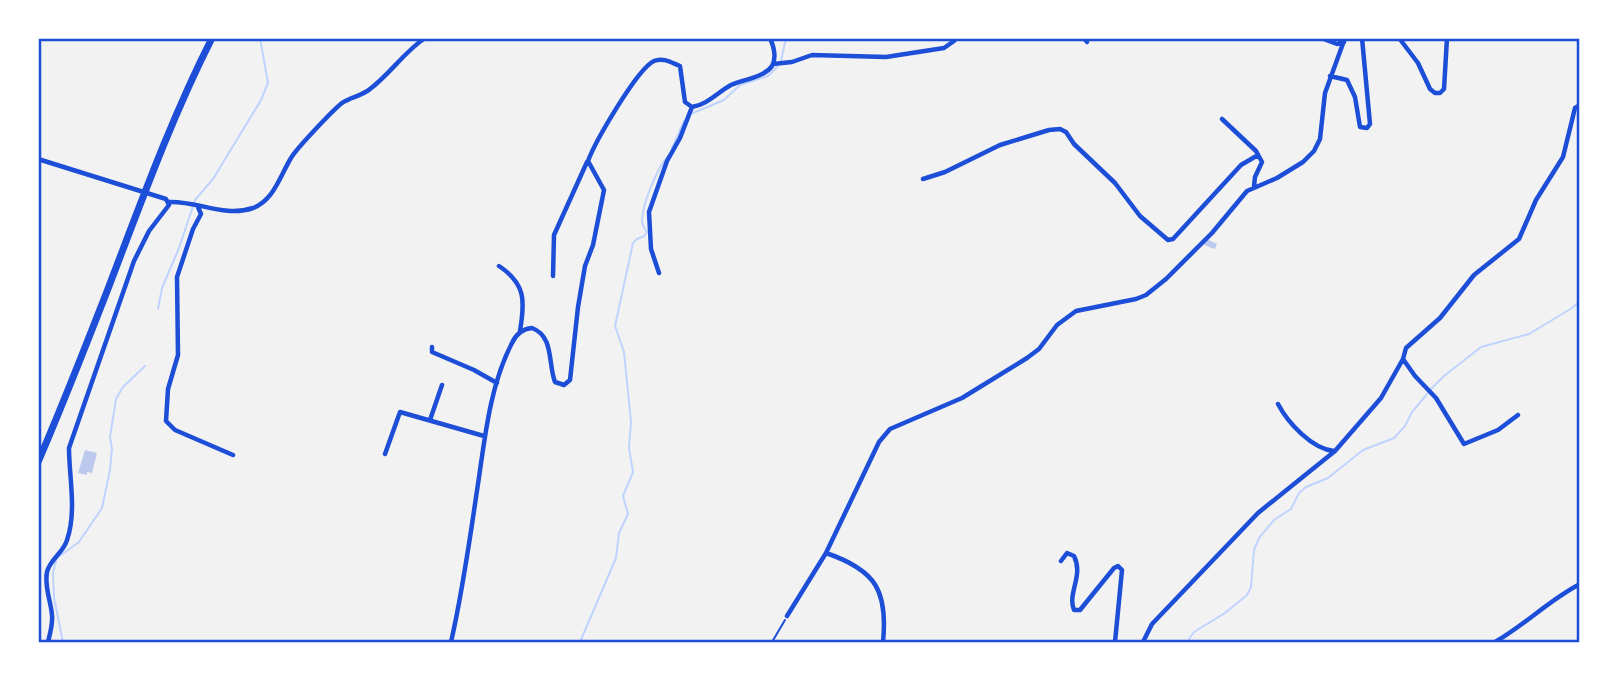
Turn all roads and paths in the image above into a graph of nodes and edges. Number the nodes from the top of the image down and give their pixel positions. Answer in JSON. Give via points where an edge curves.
{"nodes":[{"id":1,"x":212,"y":38,"type":"edge"},
{"id":2,"x":425,"y":38,"type":"edge"},
{"id":3,"x":770,"y":38,"type":"edge"},
{"id":4,"x":1321,"y":38,"type":"edge"},
{"id":5,"x":1362,"y":38,"type":"edge"},
{"id":6,"x":1399,"y":38,"type":"edge"},
{"id":7,"x":1447,"y":38,"type":"edge"},
{"id":8,"x":1345,"y":40,"type":"edge"},
{"id":9,"x":954,"y":41,"type":"dead end"},
{"id":10,"x":773,"y":64,"type":"junction"},
{"id":11,"x":1330,"y":76,"type":"junction"},
{"id":12,"x":1580,"y":105,"type":"edge"},
{"id":13,"x":692,"y":107,"type":"junction"},
{"id":14,"x":1222,"y":119,"type":"dead end"},
{"id":15,"x":1258,"y":155,"type":"junction"},
{"id":16,"x":38,"y":159,"type":"edge"},
{"id":17,"x":588,"y":161,"type":"junction"},
{"id":18,"x":923,"y":179,"type":"dead end"},
{"id":19,"x":1254,"y":186,"type":"junction"},
{"id":20,"x":144,"y":192,"type":"junction"},
{"id":21,"x":168,"y":202,"type":"junction"},
{"id":22,"x":198,"y":206,"type":"junction"},
{"id":23,"x":499,"y":266,"type":"dead end"},
{"id":24,"x":659,"y":273,"type":"dead end"},
{"id":25,"x":553,"y":276,"type":"dead end"},
{"id":26,"x":520,"y":332,"type":"junction"},
{"id":27,"x":432,"y":347,"type":"dead end"},
{"id":28,"x":1403,"y":359,"type":"junction"},
{"id":29,"x":497,"y":383,"type":"junction"},
{"id":30,"x":442,"y":385,"type":"dead end"},
{"id":31,"x":1278,"y":404,"type":"dead end"},
{"id":32,"x":1518,"y":415,"type":"dead end"},
{"id":33,"x":430,"y":420,"type":"junction"},
{"id":34,"x":484,"y":436,"type":"junction"},
{"id":35,"x":1335,"y":451,"type":"junction"},
{"id":36,"x":385,"y":454,"type":"dead end"},
{"id":37,"x":233,"y":455,"type":"dead end"},
{"id":38,"x":38,"y":462,"type":"edge"},
{"id":39,"x":826,"y":553,"type":"junction"},
{"id":40,"x":1061,"y":561,"type":"dead end"},
{"id":41,"x":1580,"y":584,"type":"edge"},
{"id":42,"x":787,"y":616,"type":"joint"},
{"id":43,"x":48,"y":642,"type":"edge"},
{"id":44,"x":451,"y":642,"type":"edge"},
{"id":45,"x":772,"y":642,"type":"edge"},
{"id":46,"x":883,"y":642,"type":"edge"},
{"id":47,"x":1115,"y":642,"type":"edge"},
{"id":48,"x":1141,"y":642,"type":"edge"},
{"id":49,"x":1495,"y":642,"type":"edge"}],
"edges":[{"from":1,"to":20,"type":"main road"},
{"from":2,"to":22,"type":"street","via":[[370,90],[343,102],[296,151],[264,202],[233,211]]},
{"from":3,"to":10,"type":"street"},
{"from":4,"to":8,"type":"street","via":[[1336,44]]},
{"from":5,"to":11,"type":"street","via":[[1367,128],[1360,127],[1347,80]]},
{"from":6,"to":7,"type":"street","via":[[1430,89],[1440,93]]},
{"from":8,"to":11,"type":"street"},
{"from":9,"to":10,"type":"street","via":[[944,48],[886,57],[812,55]]},
{"from":10,"to":13,"type":"street","via":[[768,71]]},
{"from":11,"to":19,"type":"street","via":[[1322,134],[1314,152],[1290,171]]},
{"from":12,"to":28,"type":"street","via":[[1563,158],[1518,239],[1474,275],[1440,318],[1406,348]]},
{"from":13,"to":17,"type":"street","via":[[685,102],[680,66],[654,61],[613,113]]},
{"from":13,"to":24,"type":"street","via":[[649,212],[650,249]]},
{"from":14,"to":15,"type":"street"},
{"from":15,"to":18,"type":"street","via":[[1241,165],[1168,240],[1060,129],[1000,145]]},
{"from":15,"to":19,"type":"street","via":[[1262,162]]},
{"from":16,"to":20,"type":"street"},
{"from":17,"to":25,"type":"street","via":[[554,235]]},
{"from":17,"to":26,"type":"street","via":[[604,190],[585,266],[568,383],[555,382],[541,332],[532,328]]},
{"from":19,"to":39,"type":"street","via":[[1146,295],[1076,311],[1056,325],[1027,358],[962,398],[890,429],[879,442]]},
{"from":20,"to":21,"type":"street"},
{"from":20,"to":38,"type":"main road"},
{"from":21,"to":22,"type":"street"},
{"from":21,"to":43,"type":"street","via":[[134,261],[69,447],[69,534],[47,572],[52,617]]},
{"from":22,"to":37,"type":"street","via":[[201,214],[177,277],[178,355],[168,389],[166,421],[174,430]]},
{"from":23,"to":26,"type":"street","via":[[520,288]]},
{"from":26,"to":29,"type":"street"},
{"from":27,"to":29,"type":"street","via":[[432,352]]},
{"from":28,"to":32,"type":"street","via":[[1437,398],[1464,444],[1498,430]]},
{"from":28,"to":35,"type":"street","via":[[1381,398]]},
{"from":29,"to":34,"type":"street"},
{"from":30,"to":33,"type":"street"},
{"from":31,"to":35,"type":"street","via":[[1311,441]]},
{"from":33,"to":34,"type":"street"},
{"from":33,"to":36,"type":"street","via":[[400,412]]},
{"from":34,"to":44,"type":"street"},
{"from":35,"to":48,"type":"street","via":[[1258,513],[1152,624]]},
{"from":39,"to":42,"type":"street"},
{"from":39,"to":46,"type":"street","via":[[862,570],[877,589],[885,607]]},
{"from":40,"to":47,"type":"street","via":[[1067,553],[1077,562],[1074,610],[1080,610],[1114,568],[1122,570]]},
{"from":41,"to":49,"type":"street"},
{"from":42,"to":45,"type":"path"}]}
